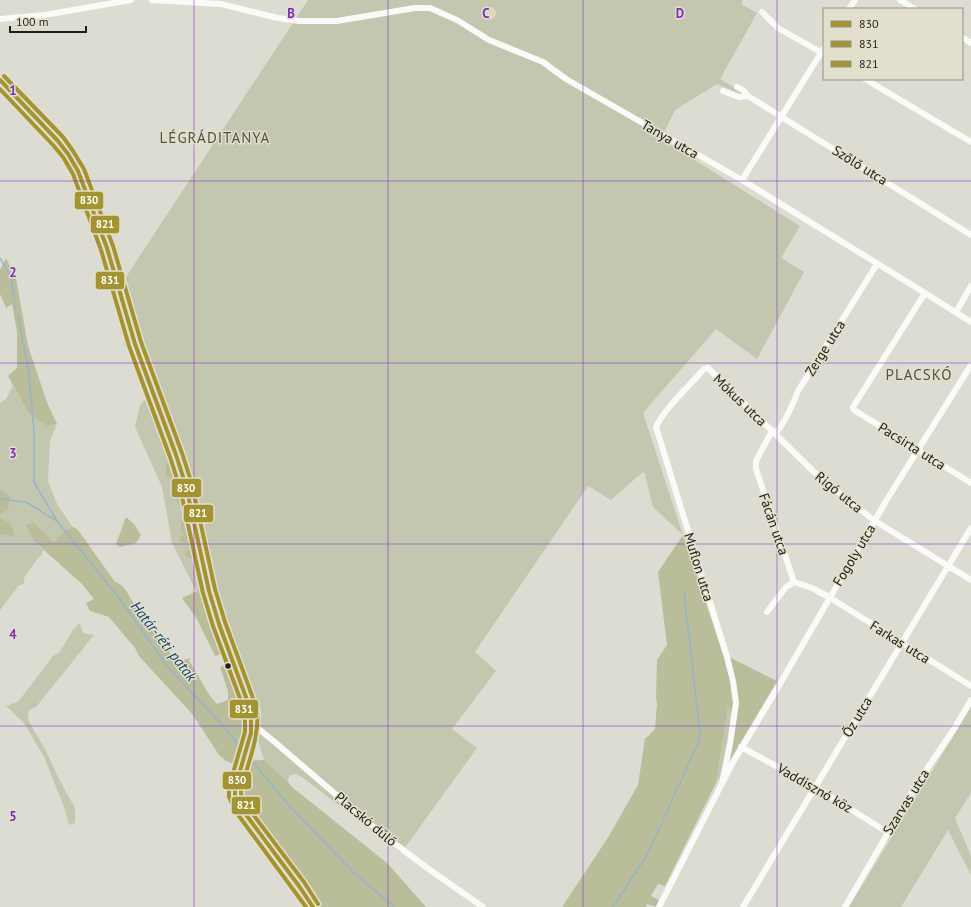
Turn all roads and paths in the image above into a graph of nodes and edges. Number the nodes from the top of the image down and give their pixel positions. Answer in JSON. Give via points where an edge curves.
{"nodes":[{"id":1,"x":131,"y":0,"type":"edge"},
{"id":2,"x":152,"y":0,"type":"edge"},
{"id":3,"x":900,"y":0,"type":"edge"},
{"id":4,"x":187,"y":2,"type":"edge"},
{"id":5,"x":913,"y":8,"type":"edge"},
{"id":6,"x":762,"y":12,"type":"dead end"},
{"id":7,"x":0,"y":19,"type":"edge"},
{"id":8,"x":823,"y":52,"type":"edge"},
{"id":9,"x":0,"y":80,"type":"edge"},
{"id":10,"x":867,"y":80,"type":"edge"},
{"id":11,"x":737,"y":87,"type":"dead end"},
{"id":12,"x":723,"y":91,"type":"dead end"},
{"id":13,"x":748,"y":96,"type":"junction"},
{"id":14,"x":782,"y":116,"type":"junction"},
{"id":15,"x":971,"y":142,"type":"edge"},
{"id":16,"x":742,"y":180,"type":"junction"},
{"id":17,"x":971,"y":236,"type":"edge"},
{"id":18,"x":877,"y":264,"type":"junction"},
{"id":19,"x":971,"y":286,"type":"edge"},
{"id":20,"x":925,"y":293,"type":"junction"},
{"id":21,"x":956,"y":312,"type":"junction"},
{"id":22,"x":971,"y":322,"type":"edge"},
{"id":23,"x":971,"y":365,"type":"edge"},
{"id":24,"x":704,"y":369,"type":"joint"},
{"id":25,"x":774,"y":432,"type":"junction"},
{"id":26,"x":918,"y":450,"type":"junction"},
{"id":27,"x":971,"y":484,"type":"edge"},
{"id":28,"x":875,"y":521,"type":"junction"},
{"id":29,"x":971,"y":528,"type":"edge"},
{"id":30,"x":948,"y":566,"type":"junction"},
{"id":31,"x":971,"y":580,"type":"edge"},
{"id":32,"x":794,"y":582,"type":"junction"},
{"id":33,"x":829,"y":597,"type":"junction"},
{"id":34,"x":767,"y":612,"type":"dead end"},
{"id":35,"x":901,"y":643,"type":"junction"},
{"id":36,"x":971,"y":686,"type":"edge"},
{"id":37,"x":971,"y":700,"type":"edge"},
{"id":38,"x":252,"y":728,"type":"junction"},
{"id":39,"x":741,"y":747,"type":"junction"},
{"id":40,"x":722,"y":783,"type":"junction"},
{"id":41,"x":815,"y":787,"type":"junction"},
{"id":42,"x":887,"y":832,"type":"junction"},
{"id":43,"x":313,"y":907,"type":"edge"},
{"id":44,"x":483,"y":907,"type":"edge"},
{"id":45,"x":659,"y":907,"type":"edge"},
{"id":46,"x":743,"y":907,"type":"edge"},
{"id":47,"x":845,"y":907,"type":"edge"}],
"edges":[{"from":1,"to":7,"type":"street"},
{"from":2,"to":4,"type":"street","name":"Tanya utca"},
{"from":3,"to":5,"type":"street"},
{"from":4,"to":16,"type":"street","name":"Tanya utca","via":[[220,4],[298,21],[337,20],[430,8],[457,20],[489,40],[543,62]]},
{"from":6,"to":8,"type":"street","via":[[778,28]]},
{"from":8,"to":14,"type":"street"},
{"from":9,"to":38,"type":"street","via":[[58,141],[81,178],[107,248],[135,344],[186,486],[209,591],[250,705]]},
{"from":10,"to":15,"type":"street"},
{"from":11,"to":13,"type":"street","name":"Szőlő utca"},
{"from":12,"to":13,"type":"street","name":"Szőlő utca","via":[[739,97]]},
{"from":13,"to":14,"type":"street","name":"Szőlő utca"},
{"from":14,"to":16,"type":"street"},
{"from":14,"to":17,"type":"street","name":"Szőlő utca"},
{"from":16,"to":18,"type":"street","name":"Tanya utca"},
{"from":18,"to":20,"type":"street","name":"Tanya utca"},
{"from":18,"to":25,"type":"street","name":"Zerge utca","via":[[798,391],[782,426]]},
{"from":19,"to":21,"type":"street"},
{"from":20,"to":21,"type":"street","name":"Tanya utca"},
{"from":20,"to":26,"type":"street","name":"Pacsirta utca","via":[[854,407],[854,410]]},
{"from":21,"to":22,"type":"street","name":"Tanya utca"},
{"from":23,"to":26,"type":"street","name":"Fogoly utca"},
{"from":24,"to":25,"type":"street","name":"Mókus utca","via":[[708,368]]},
{"from":24,"to":40,"type":"street","name":"Muflon utca","via":[[656,427],[733,681],[736,703]]},
{"from":25,"to":28,"type":"street","name":"Rigó utca","via":[[813,471]]},
{"from":25,"to":32,"type":"street","name":"Fácán utca","via":[[756,461],[756,469]]},
{"from":26,"to":27,"type":"street","name":"Pacsirta utca"},
{"from":26,"to":28,"type":"street","name":"Fogoly utca"},
{"from":28,"to":30,"type":"street","name":"Rigó utca"},
{"from":28,"to":33,"type":"street","name":"Fogoly utca"},
{"from":29,"to":30,"type":"street","name":"Őz utca"},
{"from":30,"to":31,"type":"street","name":"Rigó utca"},
{"from":30,"to":35,"type":"street","name":"Őz utca"},
{"from":32,"to":33,"type":"street"},
{"from":32,"to":34,"type":"street","via":[[786,587]]},
{"from":33,"to":35,"type":"street","name":"Farkas utca"},
{"from":33,"to":39,"type":"street","name":"Fogoly utca"},
{"from":35,"to":36,"type":"street","name":"Farkas utca"},
{"from":35,"to":41,"type":"street","name":"Őz utca"},
{"from":37,"to":42,"type":"street","name":"Szarvas utca"},
{"from":38,"to":43,"type":"street","via":[[235,795]]},
{"from":38,"to":44,"type":"street","name":"Placskó dűlő","via":[[260,730],[383,835]]},
{"from":39,"to":40,"type":"street","name":"Muflon utca"},
{"from":39,"to":41,"type":"street","name":"Vaddisznó köz"},
{"from":40,"to":45,"type":"street","name":"Muflon utca"},
{"from":41,"to":42,"type":"street","name":"Vaddisznó köz"},
{"from":41,"to":46,"type":"street","name":"Őz utca"},
{"from":42,"to":47,"type":"street","name":"Szarvas utca"}]}
